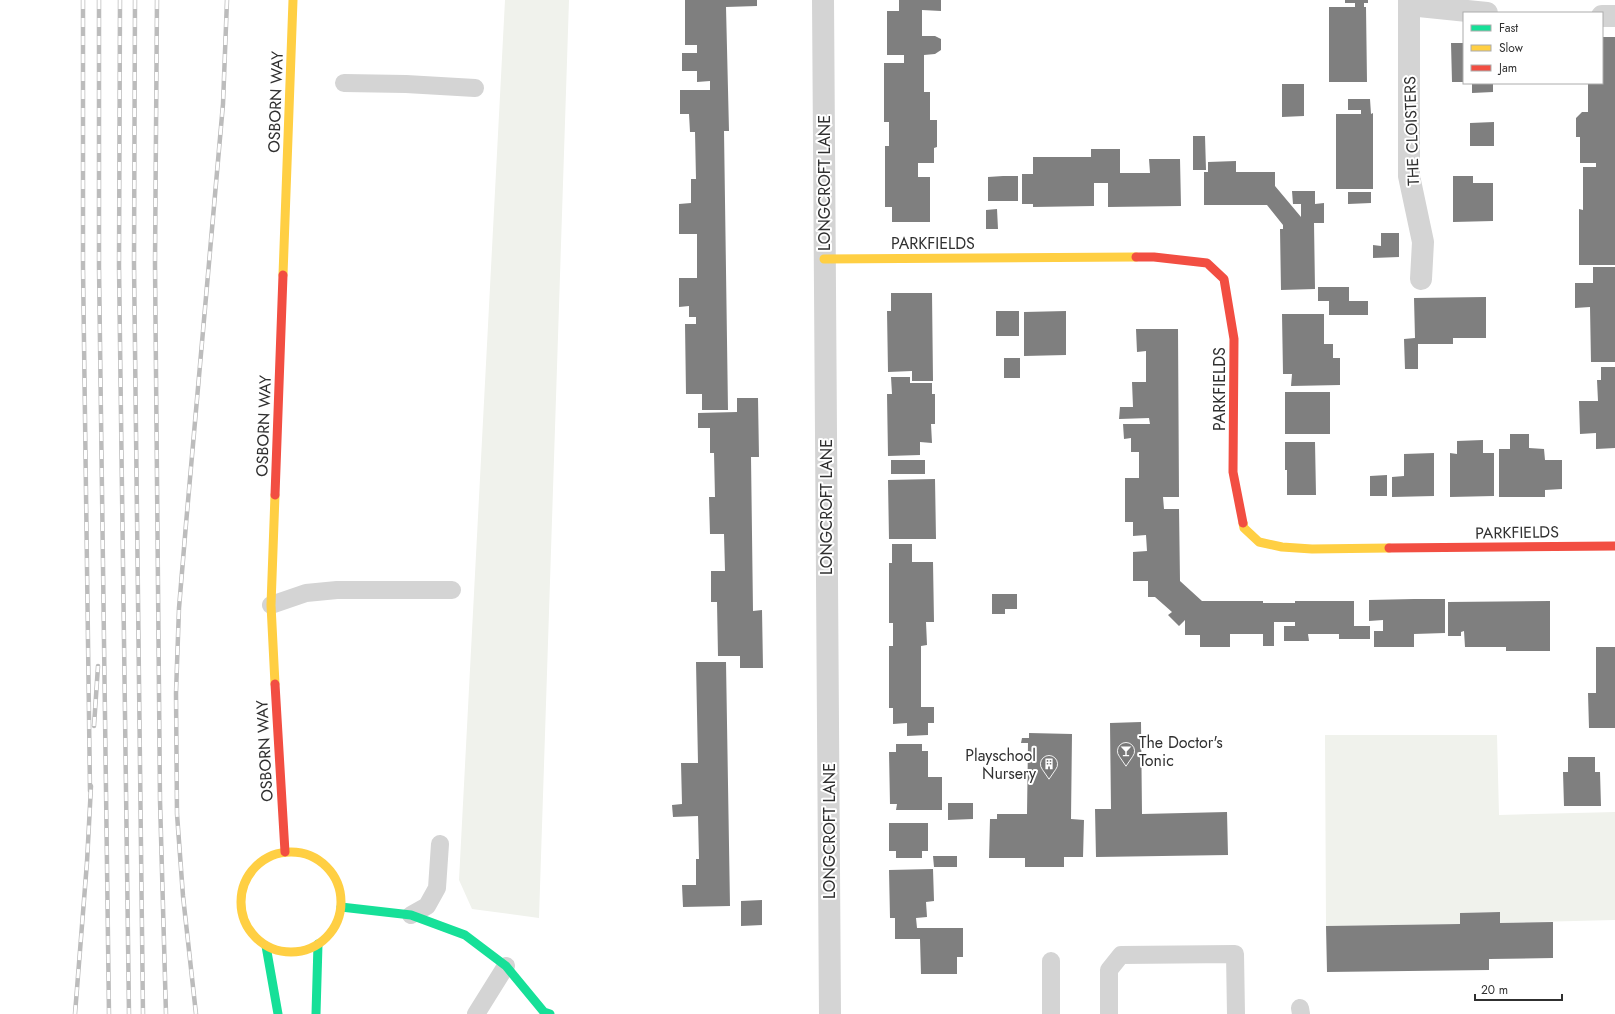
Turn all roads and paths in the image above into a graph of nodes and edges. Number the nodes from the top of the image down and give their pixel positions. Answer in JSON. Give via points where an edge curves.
{"nodes":[{"id":1,"x":293,"y":0,"type":"edge"},
{"id":2,"x":823,"y":0,"type":"edge"},
{"id":3,"x":1409,"y":2,"type":"edge"},
{"id":4,"x":1480,"y":12,"type":"edge"},
{"id":5,"x":1603,"y":16,"type":"edge"},
{"id":6,"x":1615,"y":16,"type":"edge"},
{"id":7,"x":344,"y":83,"type":"dead end"},
{"id":8,"x":475,"y":88,"type":"dead end"},
{"id":9,"x":824,"y":259,"type":"junction"},
{"id":10,"x":1421,"y":279,"type":"dead end"},
{"id":11,"x":1615,"y":546,"type":"edge"},
{"id":12,"x":452,"y":590,"type":"dead end"},
{"id":13,"x":271,"y":605,"type":"junction"},
{"id":14,"x":440,"y":844,"type":"dead end"},
{"id":15,"x":285,"y":852,"type":"junction"},
{"id":16,"x":341,"y":907,"type":"junction"},
{"id":17,"x":412,"y":915,"type":"junction"},
{"id":18,"x":318,"y":944,"type":"junction"},
{"id":19,"x":266,"y":946,"type":"junction"},
{"id":20,"x":1051,"y":961,"type":"dead end"},
{"id":21,"x":506,"y":966,"type":"junction"},
{"id":22,"x":278,"y":1014,"type":"edge"},
{"id":23,"x":316,"y":1014,"type":"edge"},
{"id":24,"x":476,"y":1014,"type":"edge"},
{"id":25,"x":550,"y":1014,"type":"edge"},
{"id":26,"x":830,"y":1014,"type":"edge"},
{"id":27,"x":1051,"y":1014,"type":"edge"},
{"id":28,"x":1109,"y":1014,"type":"edge"},
{"id":29,"x":1236,"y":1014,"type":"edge"}],
"edges":[{"from":1,"to":13,"type":"street","name":"OSBORN WAY"},
{"from":2,"to":9,"type":"street","name":"LONGCROFT LANE"},
{"from":3,"to":4,"type":"street","name":"THE CLOISTERS"},
{"from":3,"to":10,"type":"street","name":"THE CLOISTERS","via":[[1409,176],[1423,242]]},
{"from":5,"to":6,"type":"street"},
{"from":7,"to":8,"type":"lane"},
{"from":9,"to":11,"type":"street","name":"PARKFIELDS","via":[[1154,257],[1206,263],[1224,279],[1230,307],[1234,339],[1233,472],[1244,528],[1260,542],[1312,550]]},
{"from":9,"to":26,"type":"street","name":"LONGCROFT LANE"},
{"from":12,"to":13,"type":"lane","via":[[337,590],[306,593]]},
{"from":13,"to":15,"type":"street","name":"OSBORN WAY"},
{"from":14,"to":17,"type":"lane","via":[[437,888],[427,906]]},
{"from":15,"to":16,"type":"street","via":[[300,852],[326,866],[335,878],[340,892]]},
{"from":15,"to":19,"type":"street","via":[[270,856],[257,865],[247,877],[241,892],[241,908],[245,923],[254,936]]},
{"from":16,"to":17,"type":"street"},
{"from":16,"to":18,"type":"street","via":[[337,921],[329,934]]},
{"from":17,"to":21,"type":"street","via":[[465,935]]},
{"from":18,"to":19,"type":"street","via":[[293,952]]},
{"from":18,"to":23,"type":"street"},
{"from":19,"to":22,"type":"street"},
{"from":20,"to":27,"type":"lane"},
{"from":21,"to":24,"type":"lane"},
{"from":21,"to":25,"type":"street","via":[[544,1012]]},
{"from":28,"to":29,"type":"lane","via":[[1109,970],[1121,955],[1235,954]]}]}
